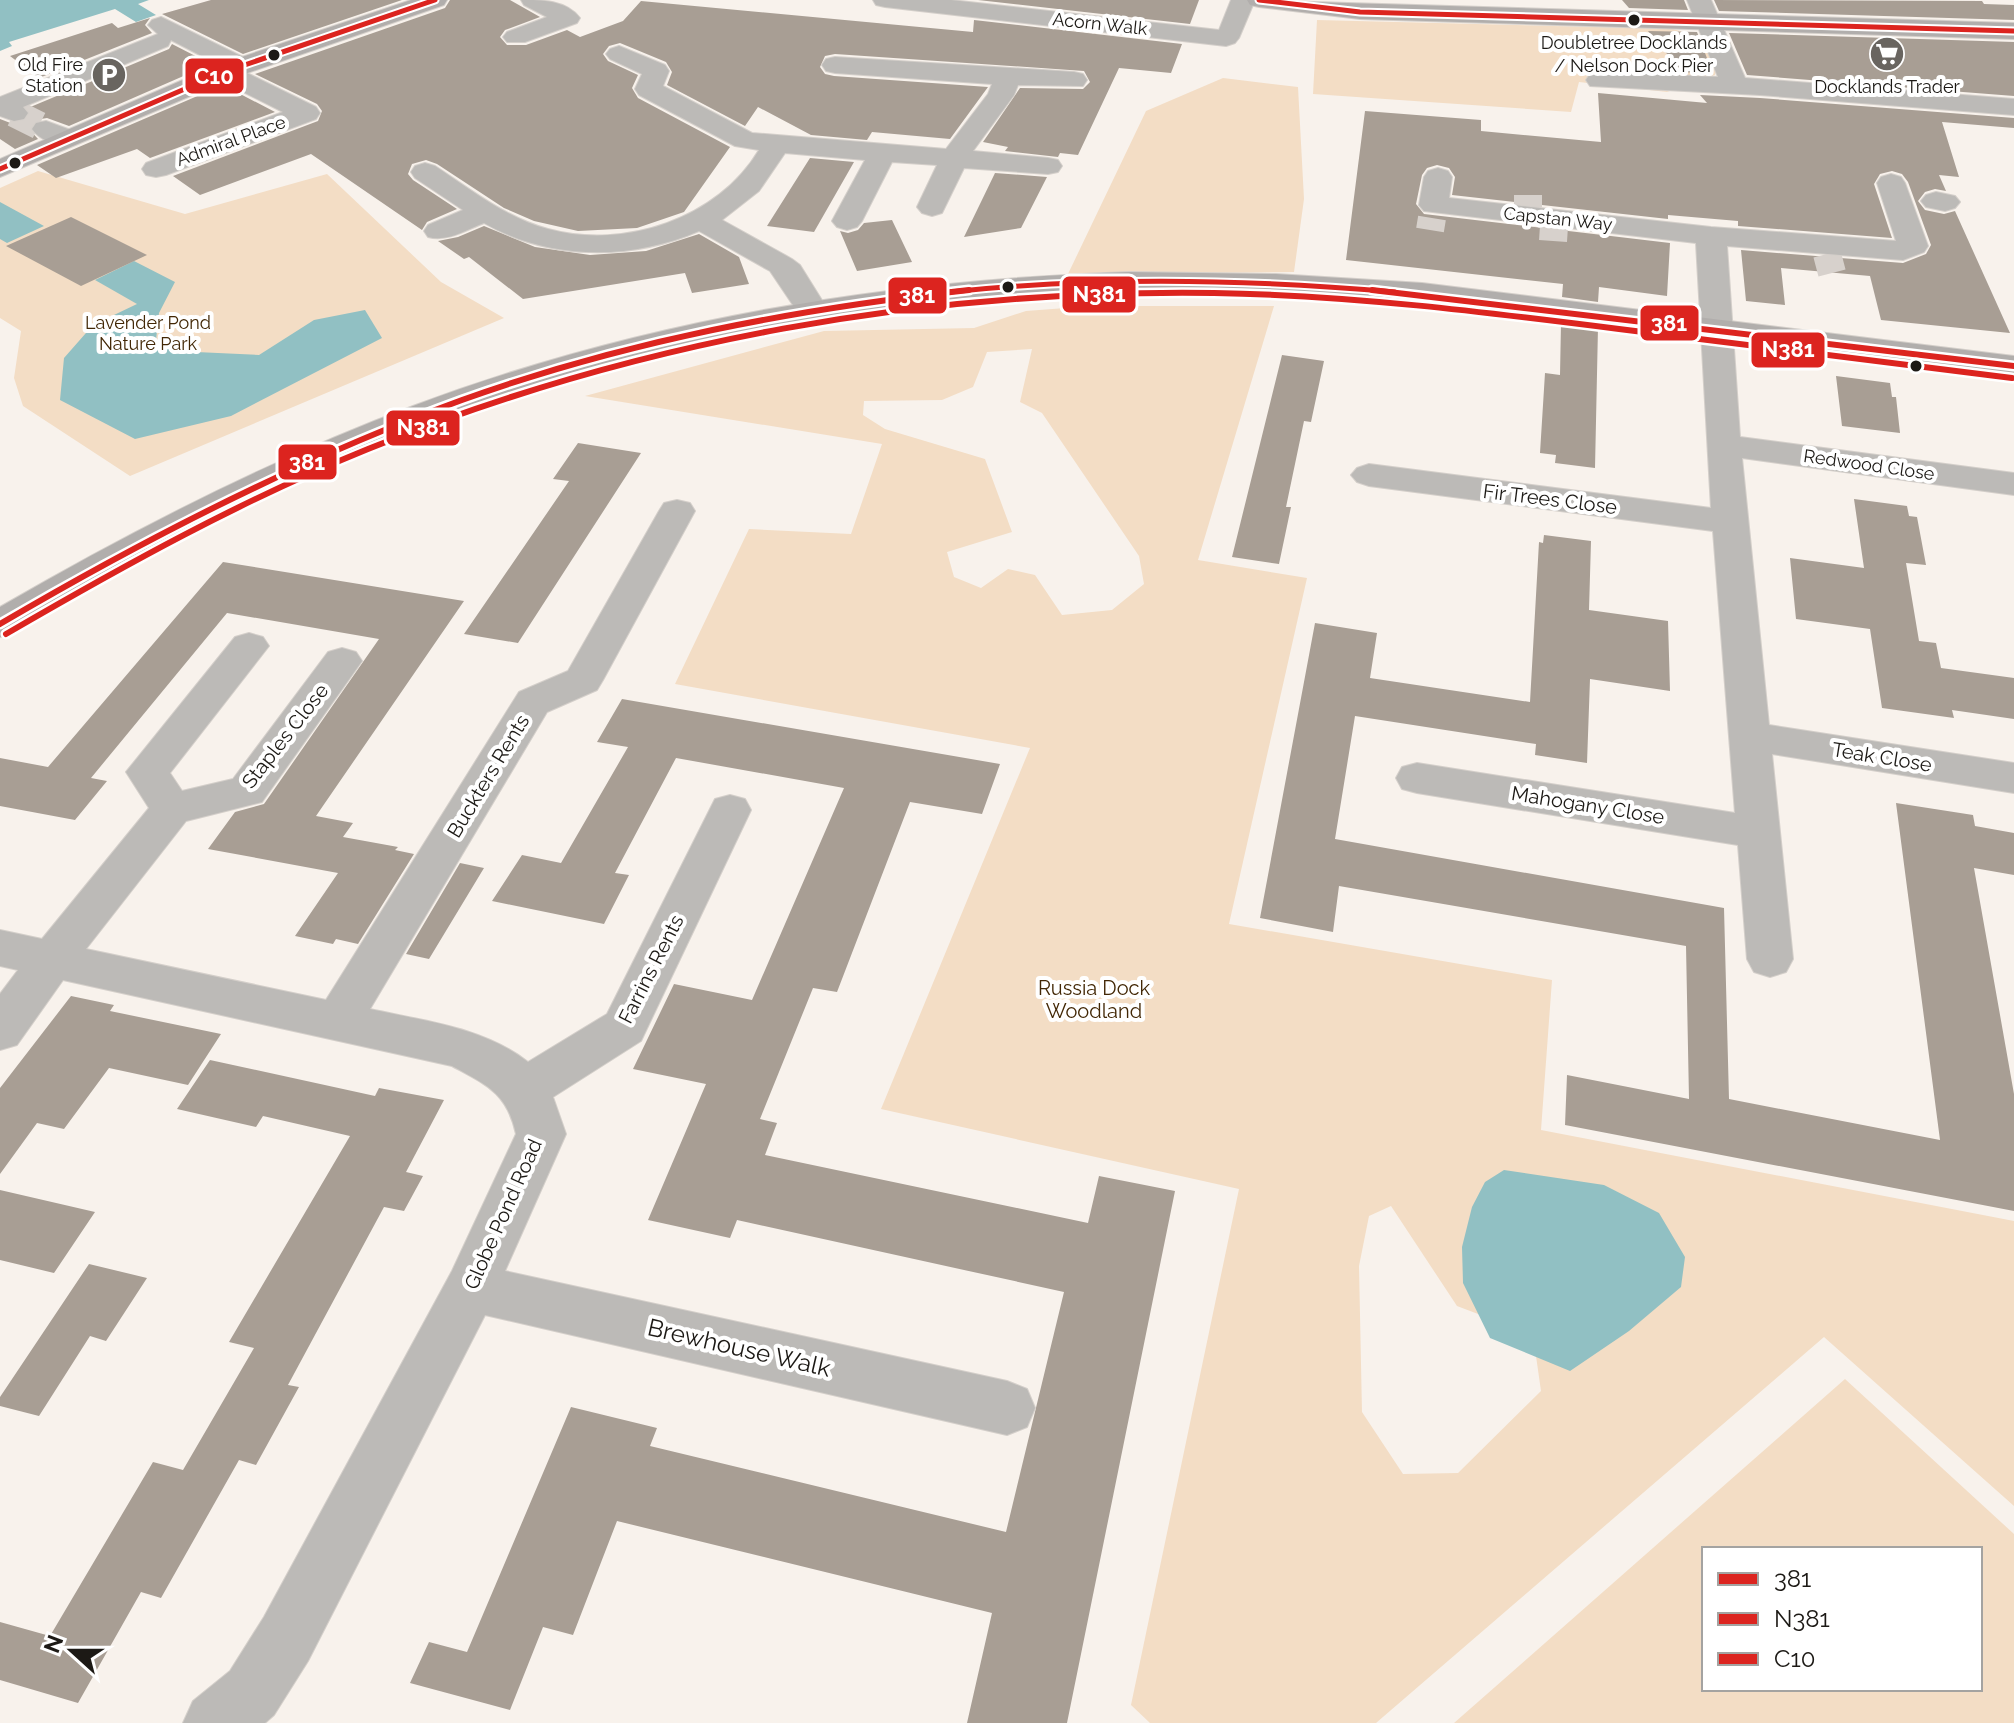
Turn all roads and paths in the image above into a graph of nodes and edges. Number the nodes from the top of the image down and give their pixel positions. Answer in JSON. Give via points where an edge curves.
{"nodes":[{"id":1,"x":435,"y":0,"type":"edge"},
{"id":2,"x":533,"y":0,"type":"edge"},
{"id":3,"x":885,"y":0,"type":"edge"},
{"id":4,"x":1243,"y":0,"type":"edge"},
{"id":5,"x":1259,"y":0,"type":"edge"},
{"id":6,"x":1705,"y":12,"type":"edge"},
{"id":7,"x":2014,"y":31,"type":"edge"},
{"id":8,"x":516,"y":37,"type":"dead end"},
{"id":9,"x":619,"y":54,"type":"dead end"},
{"id":10,"x":835,"y":65,"type":"dead end"},
{"id":11,"x":232,"y":69,"type":"junction"},
{"id":12,"x":1008,"y":77,"type":"junction"},
{"id":13,"x":1074,"y":80,"type":"dead end"},
{"id":14,"x":1599,"y":80,"type":"dead end"},
{"id":15,"x":1735,"y":86,"type":"junction"},
{"id":16,"x":2014,"y":107,"type":"edge"},
{"id":17,"x":14,"y":113,"type":"dead end"},
{"id":18,"x":776,"y":144,"type":"junction"},
{"id":19,"x":884,"y":151,"type":"junction"},
{"id":20,"x":955,"y":156,"type":"junction"},
{"id":21,"x":1048,"y":166,"type":"dead end"},
{"id":22,"x":0,"y":169,"type":"edge"},
{"id":23,"x":156,"y":169,"type":"dead end"},
{"id":24,"x":425,"y":172,"type":"dead end"},
{"id":25,"x":1437,"y":182,"type":"dead end"},
{"id":26,"x":1898,"y":193,"type":"dead end"},
{"id":27,"x":932,"y":207,"type":"dead end"},
{"id":28,"x":486,"y":211,"type":"junction"},
{"id":29,"x":700,"y":220,"type":"junction"},
{"id":30,"x":847,"y":221,"type":"dead end"},
{"id":31,"x":439,"y":231,"type":"dead end"},
{"id":32,"x":1711,"y":236,"type":"junction"},
{"id":33,"x":812,"y":310,"type":"junction"},
{"id":34,"x":1716,"y":329,"type":"junction"},
{"id":35,"x":2014,"y":366,"type":"edge"},
{"id":36,"x":1723,"y":445,"type":"junction"},
{"id":37,"x":1369,"y":475,"type":"dead end"},
{"id":38,"x":2014,"y":484,"type":"edge"},
{"id":39,"x":677,"y":511,"type":"dead end"},
{"id":40,"x":1730,"y":522,"type":"junction"},
{"id":41,"x":0,"y":624,"type":"edge"},
{"id":42,"x":249,"y":646,"type":"dead end"},
{"id":43,"x":342,"y":661,"type":"dead end"},
{"id":44,"x":1750,"y":736,"type":"junction"},
{"id":45,"x":1417,"y":778,"type":"dead end"},
{"id":46,"x":2014,"y":778,"type":"edge"},
{"id":47,"x":172,"y":809,"type":"junction"},
{"id":48,"x":730,"y":810,"type":"dead end"},
{"id":49,"x":1758,"y":832,"type":"junction"},
{"id":50,"x":0,"y":948,"type":"edge"},
{"id":51,"x":52,"y":959,"type":"junction"},
{"id":52,"x":1770,"y":959,"type":"dead end"},
{"id":53,"x":338,"y":1021,"type":"junction"},
{"id":54,"x":0,"y":1031,"type":"edge"},
{"id":55,"x":527,"y":1088,"type":"junction"},
{"id":56,"x":471,"y":1288,"type":"junction"},
{"id":57,"x":1007,"y":1408,"type":"dead end"},
{"id":58,"x":215,"y":1723,"type":"edge"}],
"edges":[{"from":1,"to":11,"type":"main road"},
{"from":2,"to":8,"type":"street","via":[[572,10],[568,18]]},
{"from":3,"to":4,"type":"street","name":"Acorn Walk","via":[[1226,38]]},
{"from":5,"to":6,"type":"main road","via":[[1328,11]]},
{"from":6,"to":7,"type":"main road"},
{"from":6,"to":15,"type":"street"},
{"from":9,"to":18,"type":"street","via":[[656,71],[648,89],[745,140]]},
{"from":10,"to":12,"type":"street"},
{"from":11,"to":17,"type":"street","name":"Admiral Place","via":[[160,33],[1,106]]},
{"from":11,"to":22,"type":"main road","via":[[56,133]]},
{"from":11,"to":23,"type":"street","name":"Admiral Place","via":[[316,109]]},
{"from":12,"to":13,"type":"street"},
{"from":12,"to":20,"type":"street","via":[[1001,95]]},
{"from":14,"to":15,"type":"street"},
{"from":15,"to":16,"type":"street"},
{"from":18,"to":19,"type":"street"},
{"from":18,"to":29,"type":"street","via":[[748,187]]},
{"from":19,"to":20,"type":"street"},
{"from":19,"to":30,"type":"street"},
{"from":20,"to":21,"type":"street"},
{"from":20,"to":27,"type":"street"},
{"from":24,"to":28,"type":"street"},
{"from":25,"to":32,"type":"street","name":"Capstan Way","via":[[1541,217]]},
{"from":26,"to":32,"type":"street","name":"Capstan Way","via":[[1913,246],[1903,251]]},
{"from":28,"to":29,"type":"street","via":[[536,235],[591,244],[627,241]]},
{"from":28,"to":31,"type":"street"},
{"from":29,"to":33,"type":"street","via":[[781,265]]},
{"from":32,"to":34,"type":"street"},
{"from":33,"to":34,"type":"main road","via":[[1027,284],[1239,282],[1425,293]]},
{"from":33,"to":41,"type":"main road","via":[[633,350],[494,389],[403,422],[180,524]]},
{"from":34,"to":35,"type":"main road"},
{"from":34,"to":36,"type":"street"},
{"from":36,"to":38,"type":"street","name":"Redwood Close"},
{"from":36,"to":40,"type":"street"},
{"from":37,"to":40,"type":"street","name":"Fir Trees Close"},
{"from":39,"to":53,"type":"street","name":"Buckters Rents","via":[[583,680],[533,702]]},
{"from":40,"to":44,"type":"street"},
{"from":42,"to":47,"type":"street","via":[[147,772]]},
{"from":43,"to":47,"type":"street","name":"Staples Close","via":[[247,791]]},
{"from":44,"to":46,"type":"street","name":"Teak Close"},
{"from":44,"to":49,"type":"street"},
{"from":45,"to":49,"type":"street","name":"Mahogany Close"},
{"from":47,"to":51,"type":"street"},
{"from":48,"to":55,"type":"street","name":"Farrins Rents","via":[[624,1027]]},
{"from":49,"to":52,"type":"street"},
{"from":50,"to":51,"type":"street"},
{"from":51,"to":53,"type":"street"},
{"from":51,"to":54,"type":"street"},
{"from":53,"to":55,"type":"street","via":[[463,1049]]},
{"from":55,"to":56,"type":"street","name":"Globe Pond Road","via":[[541,1134]]},
{"from":56,"to":57,"type":"street","name":"Brewhouse Walk"},
{"from":56,"to":58,"type":"street","name":"Globe Pond Road","via":[[286,1639],[252,1693]]}]}
